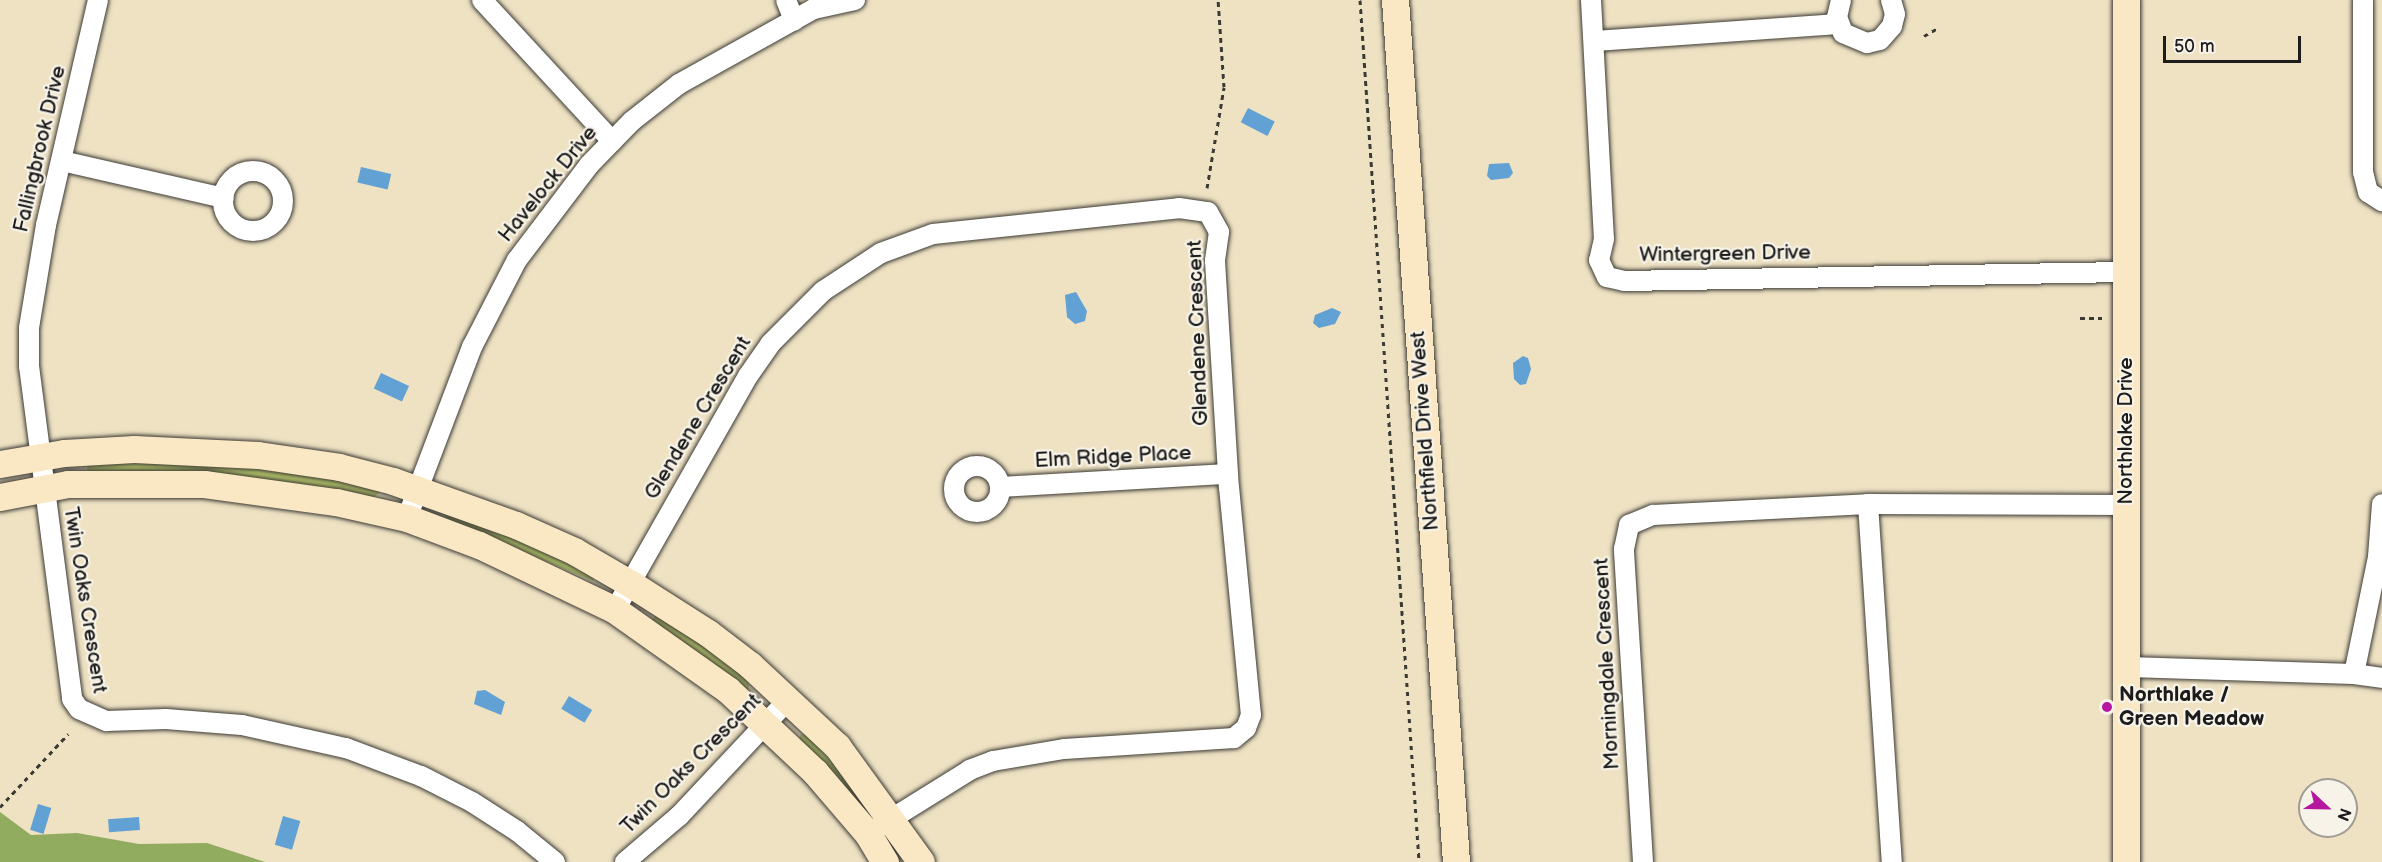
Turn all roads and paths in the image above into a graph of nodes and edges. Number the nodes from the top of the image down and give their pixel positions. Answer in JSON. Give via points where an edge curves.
{"nodes":[{"id":1,"x":98,"y":0,"type":"edge"},
{"id":2,"x":482,"y":0,"type":"edge"},
{"id":3,"x":786,"y":0,"type":"edge"},
{"id":4,"x":855,"y":0,"type":"edge"},
{"id":5,"x":1218,"y":0,"type":"edge"},
{"id":6,"x":1360,"y":0,"type":"edge"},
{"id":7,"x":1395,"y":0,"type":"edge"},
{"id":8,"x":1591,"y":0,"type":"edge"},
{"id":9,"x":1840,"y":0,"type":"edge"},
{"id":10,"x":1892,"y":0,"type":"edge"},
{"id":11,"x":2126,"y":0,"type":"edge"},
{"id":12,"x":2363,"y":0,"type":"edge"},
{"id":13,"x":794,"y":20,"type":"junction"},
{"id":14,"x":1838,"y":24,"type":"junction"},
{"id":15,"x":1938,"y":28,"type":"dead end"},
{"id":16,"x":1924,"y":36,"type":"dead end"},
{"id":17,"x":1596,"y":41,"type":"junction"},
{"id":18,"x":612,"y":141,"type":"junction"},
{"id":19,"x":62,"y":161,"type":"junction"},
{"id":20,"x":1207,"y":188,"type":"dead end"},
{"id":21,"x":224,"y":198,"type":"dead end"},
{"id":22,"x":2382,"y":201,"type":"edge"},
{"id":23,"x":2125,"y":272,"type":"junction"},
{"id":24,"x":2080,"y":318,"type":"dead end"},
{"id":25,"x":2102,"y":318,"type":"dead end"},
{"id":26,"x":42,"y":456,"type":"junction"},
{"id":27,"x":0,"y":464,"type":"edge"},
{"id":28,"x":1228,"y":474,"type":"junction"},
{"id":29,"x":1000,"y":487,"type":"dead end"},
{"id":30,"x":417,"y":488,"type":"junction"},
{"id":31,"x":45,"y":489,"type":"junction"},
{"id":32,"x":0,"y":497,"type":"edge"},
{"id":33,"x":1868,"y":504,"type":"junction"},
{"id":34,"x":2382,"y":504,"type":"edge"},
{"id":35,"x":2127,"y":505,"type":"junction"},
{"id":36,"x":407,"y":518,"type":"junction"},
{"id":37,"x":631,"y":584,"type":"junction"},
{"id":38,"x":615,"y":610,"type":"junction"},
{"id":39,"x":2128,"y":667,"type":"junction"},
{"id":40,"x":2354,"y":674,"type":"junction"},
{"id":41,"x":2382,"y":678,"type":"edge"},
{"id":42,"x":789,"y":699,"type":"junction"},
{"id":43,"x":766,"y":726,"type":"junction"},
{"id":44,"x":68,"y":734,"type":"dead end"},
{"id":45,"x":0,"y":807,"type":"edge"},
{"id":46,"x":892,"y":818,"type":"junction"},
{"id":47,"x":868,"y":834,"type":"junction"},
{"id":48,"x":555,"y":862,"type":"edge"},
{"id":49,"x":625,"y":862,"type":"edge"},
{"id":50,"x":885,"y":862,"type":"edge"},
{"id":51,"x":921,"y":862,"type":"edge"},
{"id":52,"x":1419,"y":862,"type":"edge"},
{"id":53,"x":1455,"y":862,"type":"edge"},
{"id":54,"x":1642,"y":862,"type":"edge"},
{"id":55,"x":1892,"y":862,"type":"edge"},
{"id":56,"x":2126,"y":862,"type":"edge"}],
"edges":[{"from":1,"to":19,"type":"street","name":"Fallingbrook Drive"},
{"from":2,"to":18,"type":"street"},
{"from":3,"to":13,"type":"street"},
{"from":4,"to":13,"type":"street","name":"Havelock Drive","via":[[818,8]]},
{"from":5,"to":20,"type":"path","via":[[1224,87]]},
{"from":6,"to":52,"type":"path"},
{"from":7,"to":53,"type":"street","name":"Northfield Drive West"},
{"from":8,"to":17,"type":"street","name":"Wintergreen Drive"},
{"from":9,"to":14,"type":"street"},
{"from":10,"to":14,"type":"street","via":[[1893,24],[1880,40],[1857,42]]},
{"from":11,"to":23,"type":"street","name":"Northlake Drive"},
{"from":12,"to":22,"type":"street","via":[[2363,172],[2368,192]]},
{"from":13,"to":18,"type":"street","name":"Havelock Drive","via":[[679,84]]},
{"from":14,"to":17,"type":"street"},
{"from":15,"to":16,"type":"path"},
{"from":17,"to":23,"type":"street","name":"Wintergreen Drive","via":[[1604,239],[1599,260],[1607,278],[1624,281]]},
{"from":18,"to":30,"type":"street","name":"Havelock Drive","via":[[589,165],[517,260],[472,346]]},
{"from":19,"to":21,"type":"street"},
{"from":19,"to":26,"type":"street","name":"Fallingbrook Drive","via":[[46,225],[29,328],[29,366]]},
{"from":23,"to":35,"type":"street","name":"Northlake Drive"},
{"from":24,"to":25,"type":"path"},
{"from":26,"to":27,"type":"street"},
{"from":26,"to":30,"type":"street","via":[[134,449],[258,455],[339,467]]},
{"from":26,"to":31,"type":"street","name":"Fallingbrook Drive"},
{"from":28,"to":29,"type":"street","name":"Elm Ridge Place"},
{"from":28,"to":37,"type":"street","name":"Glendene Crescent","via":[[1215,261],[1219,232],[1208,212],[1179,208],[933,234],[881,253],[823,291],[770,344],[729,407]]},
{"from":28,"to":46,"type":"street","name":"Glendene Crescent","via":[[1251,715],[1246,728],[1234,738],[1020,753],[970,770]]},
{"from":30,"to":36,"type":"street","name":"Havelock Drive"},
{"from":30,"to":37,"type":"street","via":[[574,551]]},
{"from":31,"to":32,"type":"street"},
{"from":31,"to":36,"type":"street","via":[[68,484],[204,484],[308,496]]},
{"from":31,"to":48,"type":"street","name":"Twin Oaks Crescent","via":[[72,699],[79,709],[106,721],[166,719],[242,725],[346,748],[421,776],[472,802]]},
{"from":33,"to":35,"type":"street","name":"Morningdale Crescent"},
{"from":33,"to":54,"type":"street","name":"Morningdale Crescent","via":[[1653,515],[1629,525],[1624,549]]},
{"from":33,"to":55,"type":"street"},
{"from":34,"to":40,"type":"street","via":[[2378,557]]},
{"from":35,"to":39,"type":"street","name":"Northlake Drive"},
{"from":36,"to":38,"type":"street","via":[[548,575]]},
{"from":37,"to":38,"type":"street","name":"Glendene Crescent"},
{"from":37,"to":42,"type":"street","via":[[708,633]]},
{"from":38,"to":43,"type":"street","via":[[728,690]]},
{"from":39,"to":40,"type":"street"},
{"from":39,"to":56,"type":"street","name":"Northlake Drive"},
{"from":40,"to":41,"type":"street"},
{"from":42,"to":43,"type":"street","name":"Twin Oaks Crescent"},
{"from":42,"to":46,"type":"street","via":[[837,747]]},
{"from":43,"to":47,"type":"street","via":[[815,772]]},
{"from":43,"to":49,"type":"street","name":"Twin Oaks Crescent","via":[[679,816]]},
{"from":44,"to":45,"type":"path"},
{"from":46,"to":47,"type":"street","name":"Glendene Crescent"},
{"from":46,"to":51,"type":"street"},
{"from":47,"to":50,"type":"street"}]}
